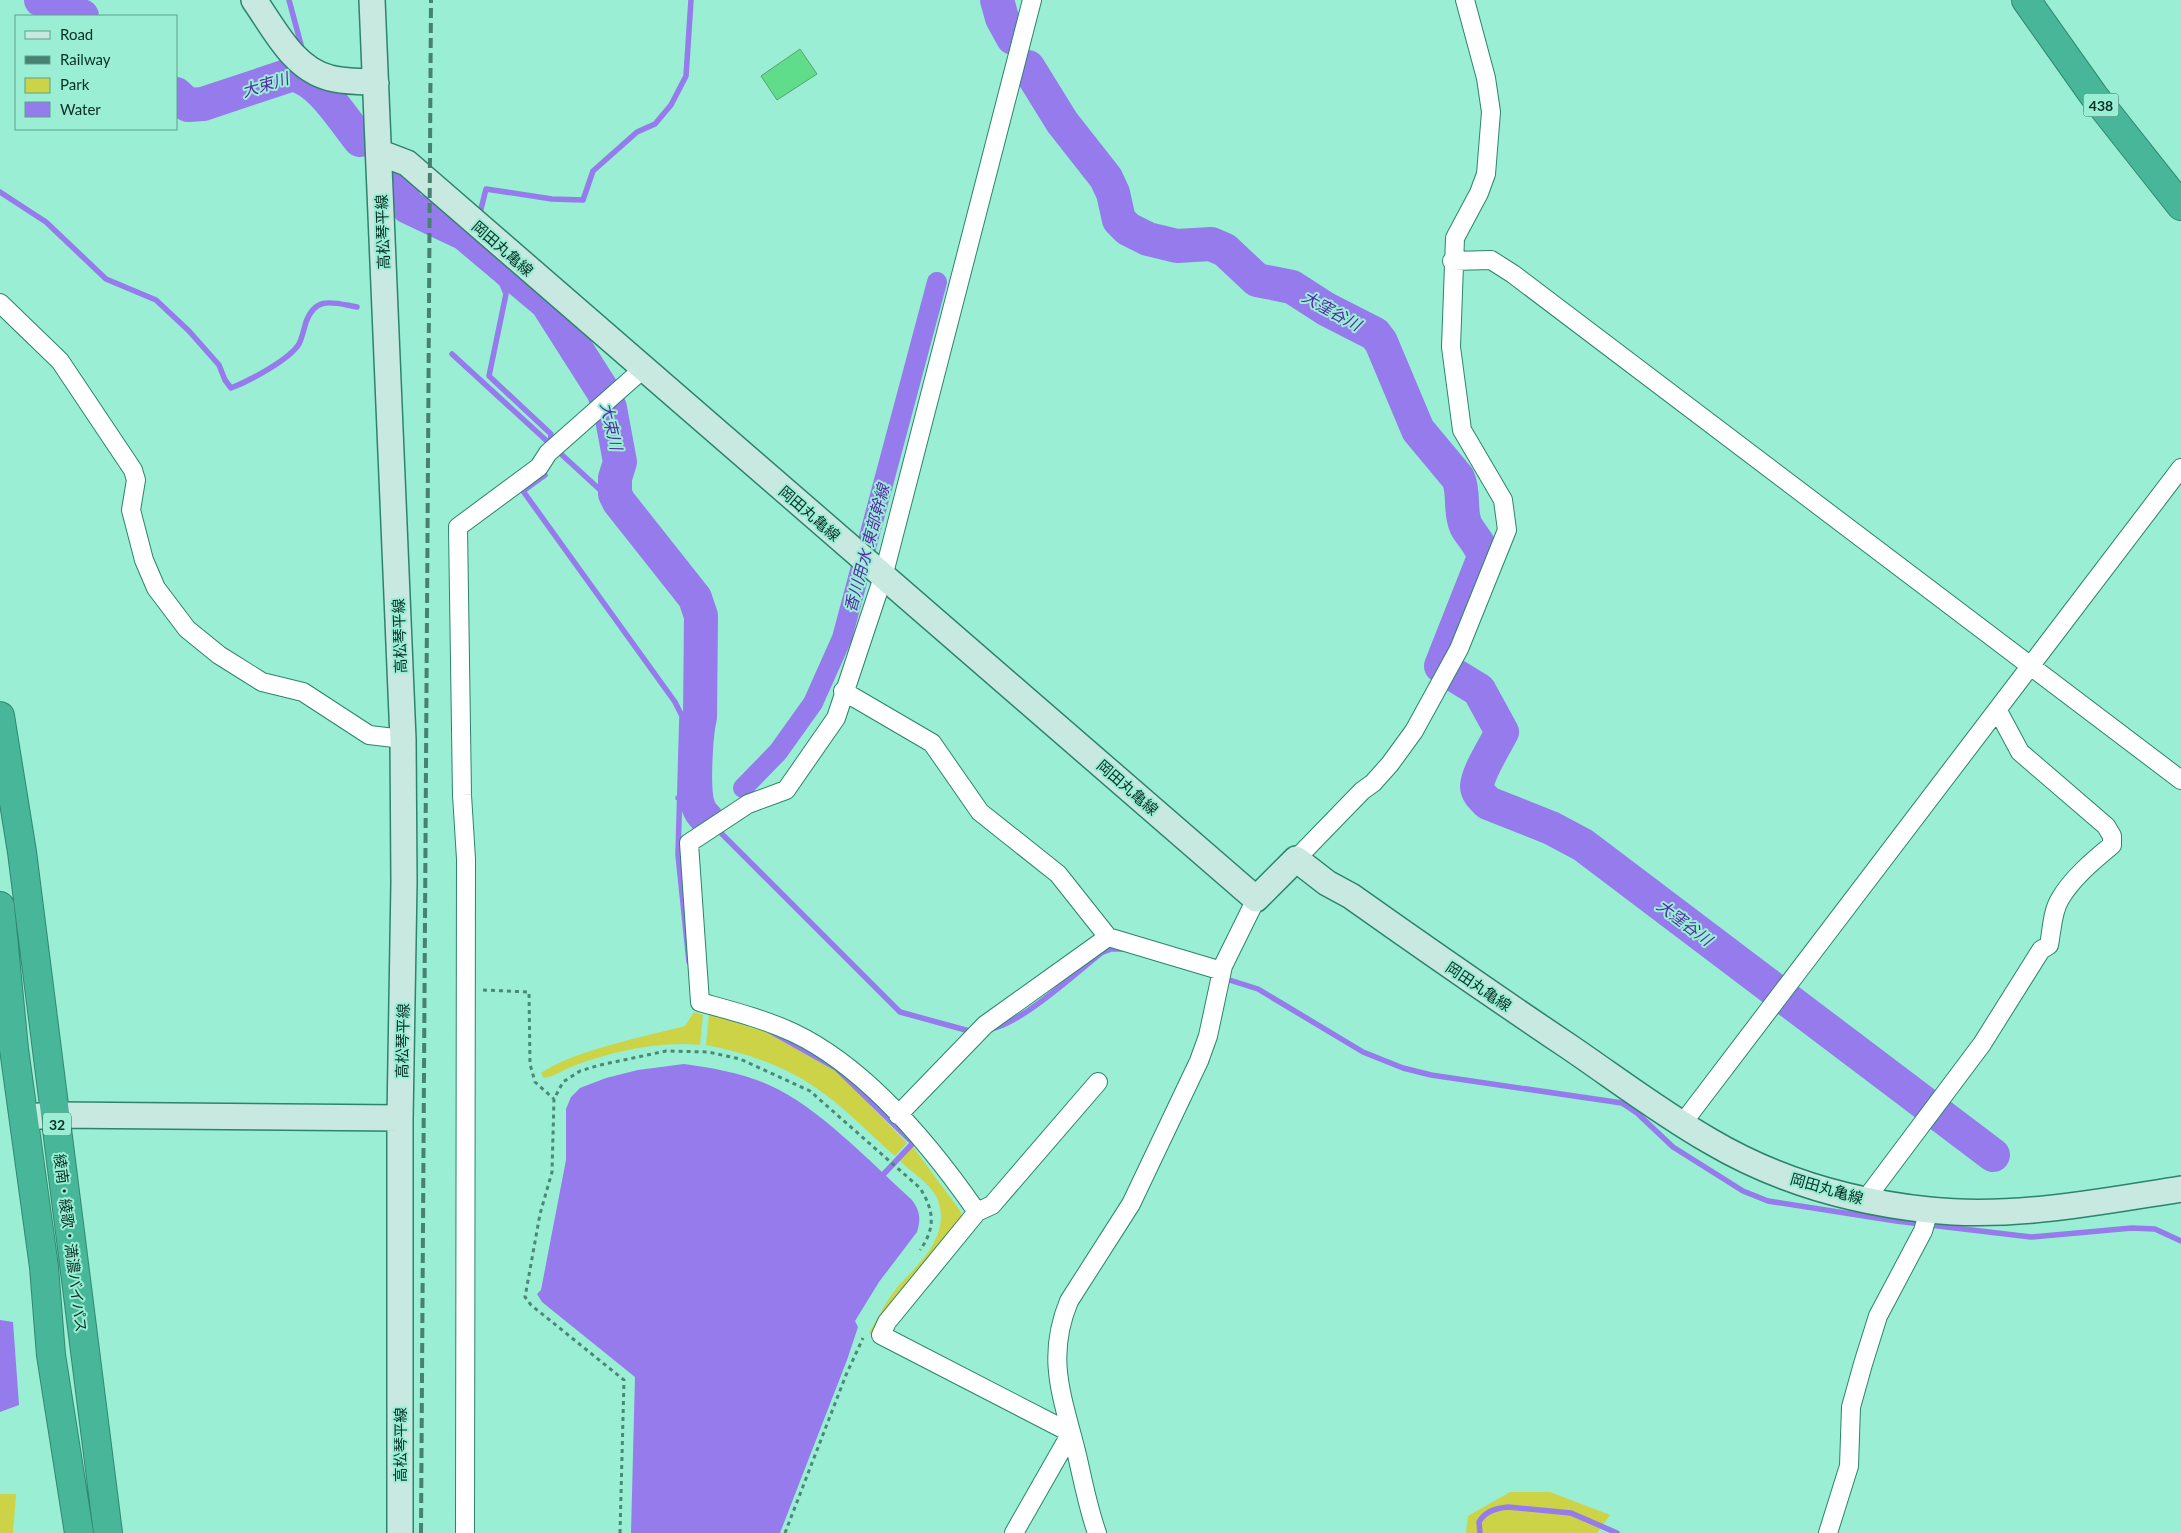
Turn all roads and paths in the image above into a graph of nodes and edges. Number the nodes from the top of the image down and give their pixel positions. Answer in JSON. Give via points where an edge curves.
{"nodes":[{"id":1,"x":254,"y":0,"type":"edge"},
{"id":2,"x":372,"y":0,"type":"edge"},
{"id":3,"x":1032,"y":0,"type":"edge"},
{"id":4,"x":1465,"y":0,"type":"edge"},
{"id":5,"x":2026,"y":0,"type":"edge"},
{"id":6,"x":376,"y":83,"type":"junction"},
{"id":7,"x":379,"y":155,"type":"junction"},
{"id":8,"x":2181,"y":206,"type":"edge"},
{"id":9,"x":1452,"y":261,"type":"junction"},
{"id":10,"x":0,"y":303,"type":"edge"},
{"id":11,"x":643,"y":369,"type":"junction"},
{"id":12,"x":2181,"y":468,"type":"edge"},
{"id":13,"x":878,"y":573,"type":"junction"},
{"id":14,"x":2030,"y":666,"type":"junction"},
{"id":15,"x":844,"y":691,"type":"junction"},
{"id":16,"x":1998,"y":711,"type":"junction"},
{"id":17,"x":0,"y":716,"type":"edge"},
{"id":18,"x":403,"y":739,"type":"junction"},
{"id":19,"x":2181,"y":780,"type":"edge"},
{"id":20,"x":1296,"y":859,"type":"junction"},
{"id":21,"x":1256,"y":899,"type":"junction"},
{"id":22,"x":0,"y":906,"type":"edge"},
{"id":23,"x":1108,"y":936,"type":"junction"},
{"id":24,"x":1221,"y":977,"type":"junction"},
{"id":25,"x":465,"y":990,"type":"junction"},
{"id":26,"x":1098,"y":1082,"type":"dead end"},
{"id":27,"x":554,"y":1099,"type":"junction"},
{"id":28,"x":56,"y":1115,"type":"junction"},
{"id":29,"x":898,"y":1115,"type":"junction"},
{"id":30,"x":25,"y":1117,"type":"junction"},
{"id":31,"x":400,"y":1118,"type":"junction"},
{"id":32,"x":1682,"y":1124,"type":"junction"},
{"id":33,"x":896,"y":1167,"type":"dead end"},
{"id":34,"x":2181,"y":1189,"type":"edge"},
{"id":35,"x":1865,"y":1200,"type":"junction"},
{"id":36,"x":977,"y":1212,"type":"junction"},
{"id":37,"x":1926,"y":1221,"type":"junction"},
{"id":38,"x":1072,"y":1433,"type":"junction"},
{"id":39,"x":80,"y":1533,"type":"edge"},
{"id":40,"x":108,"y":1533,"type":"edge"},
{"id":41,"x":400,"y":1533,"type":"edge"},
{"id":42,"x":465,"y":1533,"type":"edge"},
{"id":43,"x":620,"y":1533,"type":"edge"},
{"id":44,"x":1014,"y":1533,"type":"edge"},
{"id":45,"x":1098,"y":1533,"type":"edge"},
{"id":46,"x":1828,"y":1533,"type":"edge"}],
"edges":[{"from":1,"to":6,"type":"main road","via":[[302,64],[331,78]]},
{"from":2,"to":6,"type":"main road"},
{"from":3,"to":13,"type":"street"},
{"from":4,"to":9,"type":"street","via":[[1486,78],[1491,112],[1486,174],[1480,193],[1455,238]]},
{"from":5,"to":8,"type":"highway","number":"438"},
{"from":6,"to":7,"type":"main road"},
{"from":7,"to":11,"type":"main road","name":"岡田丸亀線","via":[[406,163]]},
{"from":7,"to":18,"type":"main road","name":"高松琴平線"},
{"from":9,"to":14,"type":"street","via":[[1491,260],[1513,274]]},
{"from":9,"to":20,"type":"street","via":[[1451,347],[1458,413],[1462,430],[1503,500],[1507,530],[1458,649],[1414,731],[1373,783],[1362,790]]},
{"from":10,"to":18,"type":"street","via":[[60,361],[133,470],[136,480],[130,510],[144,560],[156,588],[186,629],[262,682],[303,692],[369,736]]},
{"from":11,"to":13,"type":"main road","name":"岡田丸亀線"},
{"from":11,"to":25,"type":"street","via":[[554,448],[539,467],[458,527],[466,859]]},
{"from":12,"to":14,"type":"street"},
{"from":13,"to":15,"type":"street"},
{"from":13,"to":21,"type":"main road","name":"岡田丸亀線"},
{"from":14,"to":16,"type":"street"},
{"from":14,"to":19,"type":"street"},
{"from":15,"to":23,"type":"street","via":[[932,743],[980,812],[1058,874]]},
{"from":15,"to":29,"type":"street","via":[[836,718],[786,790],[748,804],[689,843],[700,1002],[760,1018],[795,1034],[841,1061]]},
{"from":16,"to":32,"type":"street"},
{"from":16,"to":35,"type":"street","via":[[2020,752],[2106,826],[2112,836],[2112,844],[2060,899],[2054,913],[2049,944],[2041,950],[1982,1044]]},
{"from":17,"to":28,"type":"highway","name":"綾南・綾歌・満濃バイパス","number":"32","via":[[22,852]]},
{"from":18,"to":31,"type":"main road","name":"高松琴平線"},
{"from":20,"to":21,"type":"main road"},
{"from":20,"to":32,"type":"main road","name":"岡田丸亀線"},
{"from":21,"to":24,"type":"street"},
{"from":22,"to":30,"type":"highway","name":"綾南・綾歌・満濃バイパス","number":"32","via":[[14,1048]]},
{"from":23,"to":24,"type":"street"},
{"from":23,"to":29,"type":"street","via":[[980,1031]]},
{"from":24,"to":38,"type":"street","via":[[1208,1036],[1199,1060],[1131,1204],[1069,1300],[1062,1317],[1058,1388]]},
{"from":25,"to":27,"type":"path","via":[[529,992],[530,1064],[535,1082]]},
{"from":25,"to":42,"type":"street"},
{"from":26,"to":36,"type":"street","via":[[992,1205]]},
{"from":27,"to":33,"type":"path","via":[[563,1082],[580,1071],[666,1051],[708,1052],[740,1058],[810,1091]]},
{"from":27,"to":43,"type":"path","via":[[552,1172],[540,1214],[525,1297],[624,1380]]},
{"from":28,"to":30,"type":"main road"},
{"from":28,"to":31,"type":"main road"},
{"from":28,"to":40,"type":"highway","name":"綾南・綾歌・満濃バイパス","number":"32"},
{"from":29,"to":36,"type":"street","via":[[920,1136]]},
{"from":30,"to":39,"type":"highway","name":"綾南・綾歌・満濃バイパス","number":"32","via":[[44,1267],[51,1355]]},
{"from":31,"to":41,"type":"main road","name":"高松琴平線"},
{"from":32,"to":35,"type":"main road","name":"岡田丸亀線","via":[[1754,1164],[1814,1187]]},
{"from":34,"to":37,"type":"main road","name":"岡田丸亀線"},
{"from":35,"to":37,"type":"main road","name":"岡田丸亀線"},
{"from":36,"to":38,"type":"street","via":[[887,1322],[881,1335]]},
{"from":37,"to":46,"type":"street","via":[[1878,1316],[1862,1364],[1851,1407],[1850,1466]]},
{"from":38,"to":44,"type":"street"},
{"from":38,"to":45,"type":"street"}]}
